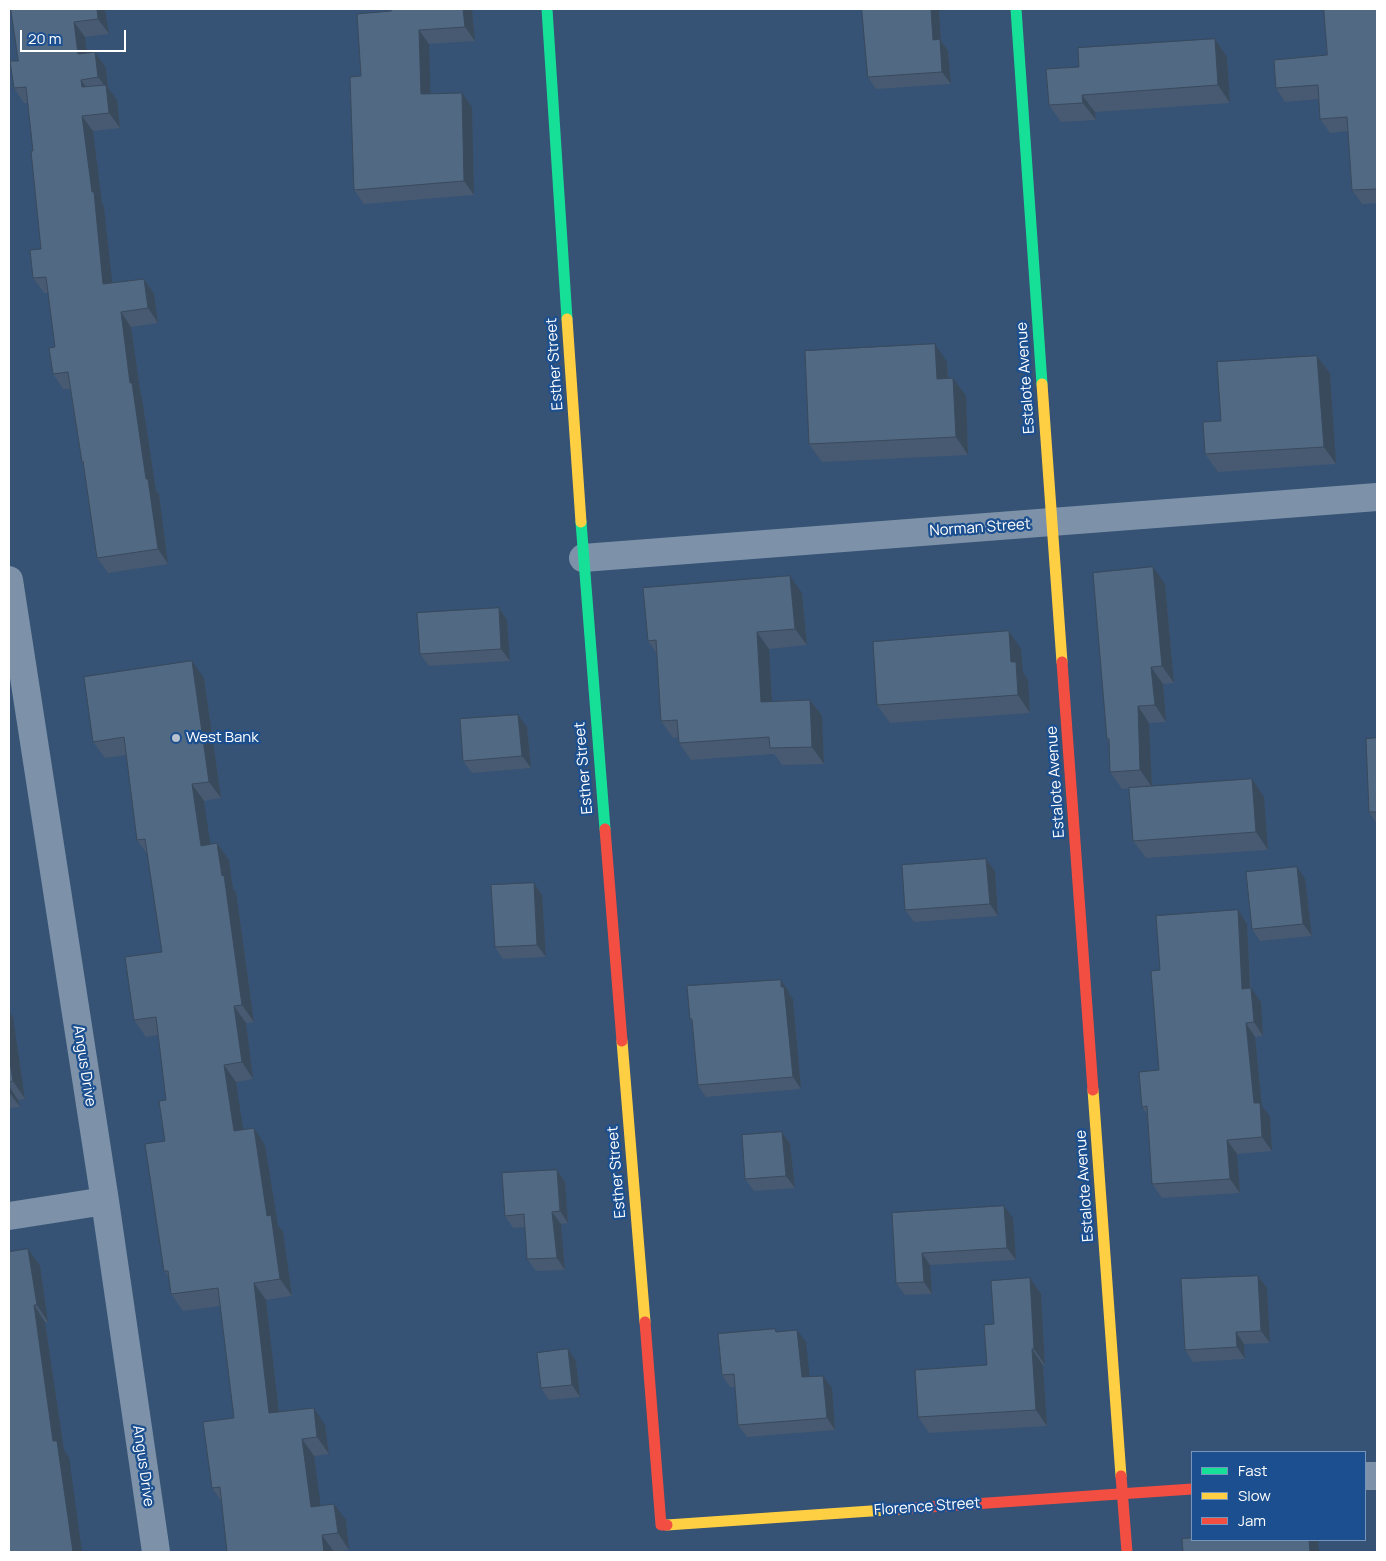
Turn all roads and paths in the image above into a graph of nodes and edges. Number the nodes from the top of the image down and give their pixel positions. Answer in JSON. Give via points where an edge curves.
{"nodes":[{"id":1,"x":547,"y":9,"type":"edge"},
{"id":2,"x":1016,"y":9,"type":"edge"},
{"id":3,"x":1377,"y":498,"type":"edge"},
{"id":4,"x":1052,"y":522,"type":"junction"},
{"id":5,"x":583,"y":558,"type":"junction"},
{"id":6,"x":9,"y":580,"type":"edge"},
{"id":7,"x":106,"y":1201,"type":"junction"},
{"id":8,"x":9,"y":1216,"type":"edge"},
{"id":9,"x":1191,"y":1489,"type":"edge"},
{"id":10,"x":1123,"y":1494,"type":"junction"},
{"id":11,"x":661,"y":1524,"type":"joint"},
{"id":12,"x":156,"y":1552,"type":"edge"},
{"id":13,"x":1127,"y":1552,"type":"edge"}],
"edges":[{"from":1,"to":5,"type":"street","name":"Esther Street"},
{"from":2,"to":4,"type":"street","name":"Estalote Avenue"},
{"from":3,"to":4,"type":"street","name":"Norman Street"},
{"from":4,"to":5,"type":"street","name":"Norman Street"},
{"from":4,"to":10,"type":"street","name":"Estalote Avenue"},
{"from":5,"to":11,"type":"street","name":"Esther Street"},
{"from":6,"to":7,"type":"street","name":"Angus Drive"},
{"from":7,"to":8,"type":"street"},
{"from":7,"to":12,"type":"street","name":"Angus Drive"},
{"from":9,"to":10,"type":"street","name":"Florence Street"},
{"from":10,"to":11,"type":"street","name":"Florence Street"},
{"from":10,"to":13,"type":"street","name":"Estalote Avenue"}]}
